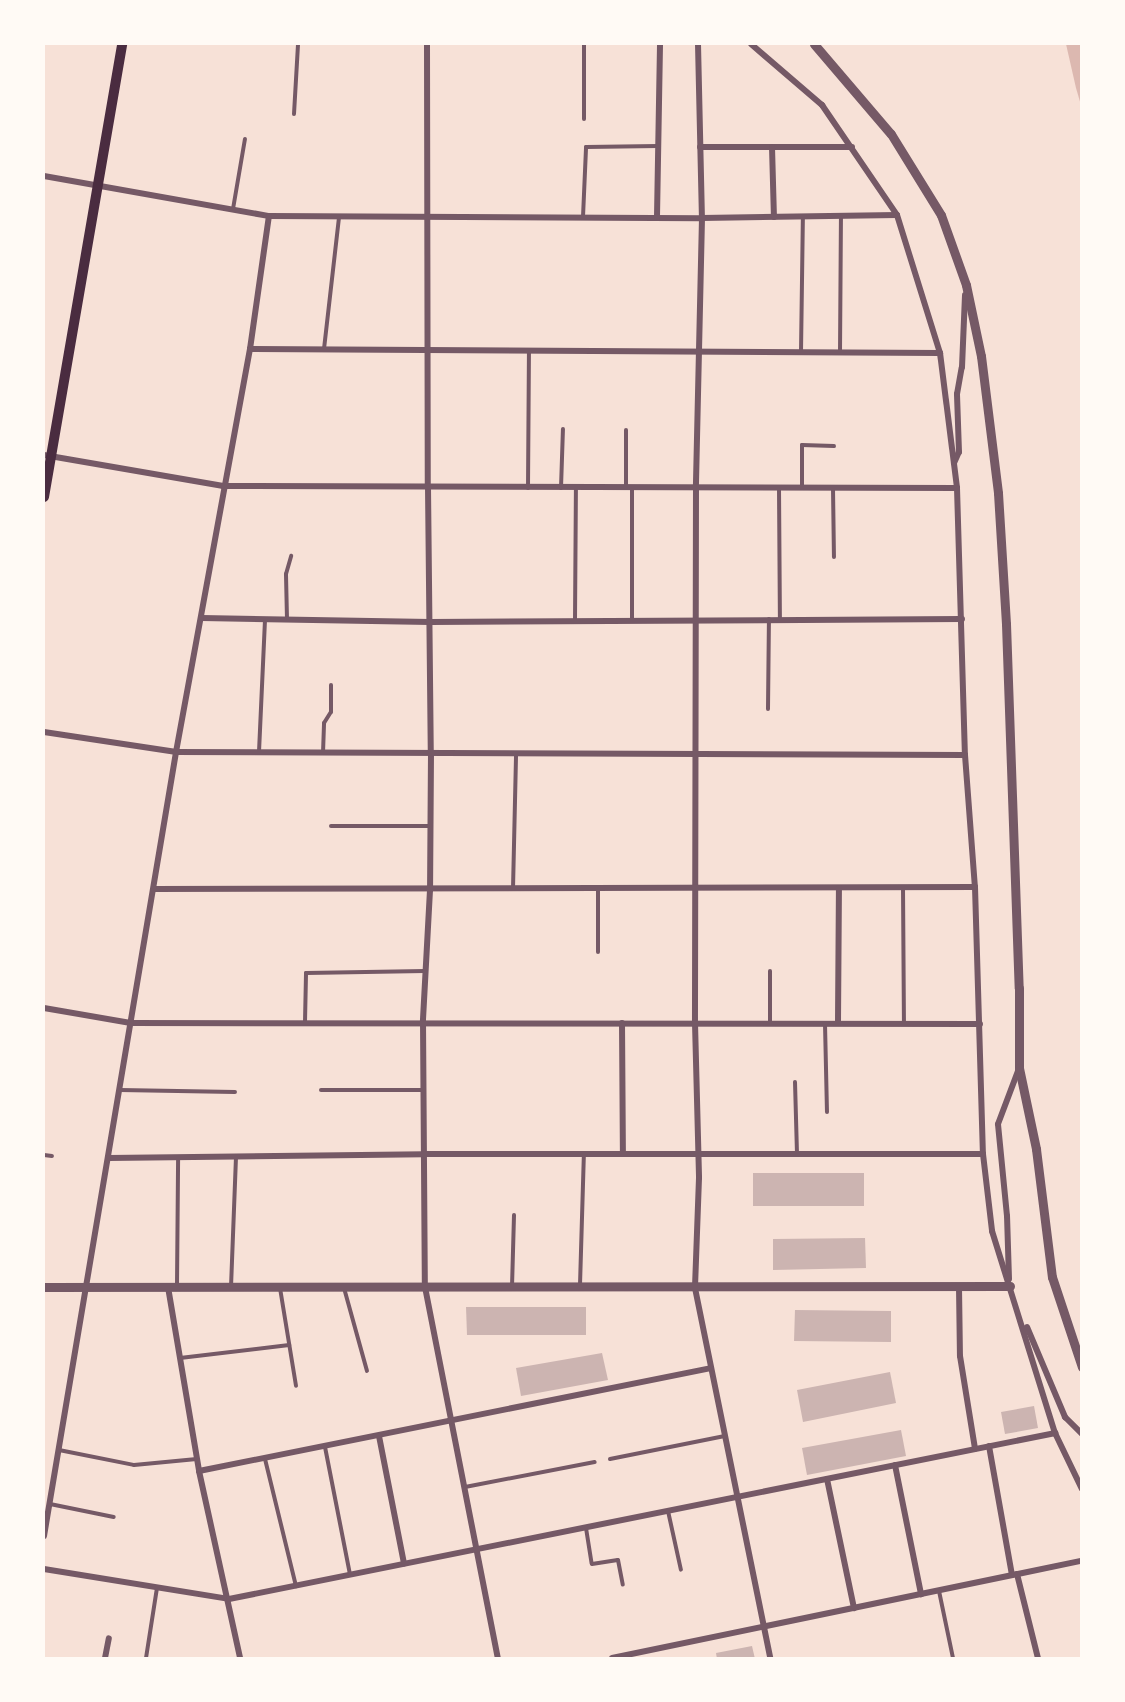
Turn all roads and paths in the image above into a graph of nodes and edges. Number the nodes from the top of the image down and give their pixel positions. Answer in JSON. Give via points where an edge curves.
{"nodes":[{"id":1,"x":122,"y":44,"type":"edge"},
{"id":2,"x":298,"y":44,"type":"edge"},
{"id":3,"x":427,"y":44,"type":"edge"},
{"id":4,"x":584,"y":44,"type":"edge"},
{"id":5,"x":660,"y":44,"type":"edge"},
{"id":6,"x":698,"y":44,"type":"edge"},
{"id":7,"x":751,"y":44,"type":"edge"},
{"id":8,"x":814,"y":44,"type":"edge"},
{"id":9,"x":294,"y":114,"type":"dead end"},
{"id":10,"x":585,"y":119,"type":"dead end"},
{"id":11,"x":245,"y":139,"type":"dead end"},
{"id":12,"x":658,"y":146,"type":"junction"},
{"id":13,"x":700,"y":147,"type":"junction"},
{"id":14,"x":772,"y":147,"type":"junction"},
{"id":15,"x":852,"y":147,"type":"junction"},
{"id":16,"x":44,"y":176,"type":"edge"},
{"id":17,"x":97,"y":186,"type":"junction"},
{"id":18,"x":232,"y":210,"type":"junction"},
{"id":19,"x":897,"y":215,"type":"junction"},
{"id":20,"x":269,"y":216,"type":"junction"},
{"id":21,"x":340,"y":216,"type":"junction"},
{"id":22,"x":427,"y":216,"type":"junction"},
{"id":23,"x":803,"y":216,"type":"junction"},
{"id":24,"x":841,"y":216,"type":"junction"},
{"id":25,"x":583,"y":217,"type":"junction"},
{"id":26,"x":774,"y":217,"type":"junction"},
{"id":27,"x":657,"y":218,"type":"junction"},
{"id":28,"x":702,"y":218,"type":"junction"},
{"id":29,"x":966,"y":285,"type":"junction"},
{"id":30,"x":250,"y":349,"type":"junction"},
{"id":31,"x":324,"y":349,"type":"junction"},
{"id":32,"x":429,"y":349,"type":"junction"},
{"id":33,"x":530,"y":350,"type":"junction"},
{"id":34,"x":698,"y":352,"type":"junction"},
{"id":35,"x":801,"y":352,"type":"junction"},
{"id":36,"x":840,"y":352,"type":"junction"},
{"id":37,"x":940,"y":353,"type":"junction"},
{"id":38,"x":563,"y":429,"type":"dead end"},
{"id":39,"x":626,"y":430,"type":"dead end"},
{"id":40,"x":834,"y":446,"type":"dead end"},
{"id":41,"x":47,"y":455,"type":"edge"},
{"id":42,"x":954,"y":463,"type":"junction"},
{"id":43,"x":223,"y":486,"type":"junction"},
{"id":44,"x":428,"y":487,"type":"junction"},
{"id":45,"x":696,"y":487,"type":"junction"},
{"id":46,"x":528,"y":488,"type":"junction"},
{"id":47,"x":561,"y":488,"type":"junction"},
{"id":48,"x":576,"y":488,"type":"junction"},
{"id":49,"x":629,"y":488,"type":"junction"},
{"id":50,"x":779,"y":488,"type":"junction"},
{"id":51,"x":801,"y":488,"type":"junction"},
{"id":52,"x":833,"y":488,"type":"junction"},
{"id":53,"x":957,"y":488,"type":"junction"},
{"id":54,"x":44,"y":496,"type":"edge"},
{"id":55,"x":291,"y":556,"type":"dead end"},
{"id":56,"x":834,"y":557,"type":"dead end"},
{"id":57,"x":202,"y":618,"type":"junction"},
{"id":58,"x":696,"y":618,"type":"junction"},
{"id":59,"x":265,"y":619,"type":"junction"},
{"id":60,"x":632,"y":619,"type":"junction"},
{"id":61,"x":769,"y":619,"type":"junction"},
{"id":62,"x":780,"y":619,"type":"junction"},
{"id":63,"x":962,"y":619,"type":"junction"},
{"id":64,"x":287,"y":620,"type":"junction"},
{"id":65,"x":576,"y":620,"type":"junction"},
{"id":66,"x":430,"y":622,"type":"junction"},
{"id":67,"x":331,"y":685,"type":"dead end"},
{"id":68,"x":768,"y":709,"type":"dead end"},
{"id":69,"x":44,"y":732,"type":"edge"},
{"id":70,"x":176,"y":752,"type":"junction"},
{"id":71,"x":259,"y":753,"type":"junction"},
{"id":72,"x":323,"y":753,"type":"junction"},
{"id":73,"x":431,"y":753,"type":"junction"},
{"id":74,"x":516,"y":753,"type":"junction"},
{"id":75,"x":696,"y":754,"type":"junction"},
{"id":76,"x":965,"y":755,"type":"junction"},
{"id":77,"x":331,"y":826,"type":"dead end"},
{"id":78,"x":431,"y":826,"type":"junction"},
{"id":79,"x":903,"y":887,"type":"junction"},
{"id":80,"x":975,"y":887,"type":"junction"},
{"id":81,"x":696,"y":888,"type":"junction"},
{"id":82,"x":839,"y":888,"type":"junction"},
{"id":83,"x":154,"y":889,"type":"junction"},
{"id":84,"x":598,"y":889,"type":"junction"},
{"id":85,"x":430,"y":890,"type":"junction"},
{"id":86,"x":513,"y":890,"type":"junction"},
{"id":87,"x":598,"y":952,"type":"dead end"},
{"id":88,"x":770,"y":970,"type":"dead end"},
{"id":89,"x":425,"y":971,"type":"junction"},
{"id":90,"x":44,"y":1008,"type":"edge"},
{"id":91,"x":304,"y":1022,"type":"junction"},
{"id":92,"x":423,"y":1022,"type":"junction"},
{"id":93,"x":131,"y":1023,"type":"junction"},
{"id":94,"x":622,"y":1023,"type":"junction"},
{"id":95,"x":695,"y":1023,"type":"junction"},
{"id":96,"x":770,"y":1023,"type":"junction"},
{"id":97,"x":825,"y":1023,"type":"junction"},
{"id":98,"x":838,"y":1023,"type":"junction"},
{"id":99,"x":904,"y":1023,"type":"junction"},
{"id":100,"x":980,"y":1024,"type":"junction"},
{"id":101,"x":1019,"y":1068,"type":"junction"},
{"id":102,"x":795,"y":1082,"type":"dead end"},
{"id":103,"x":120,"y":1090,"type":"junction"},
{"id":104,"x":321,"y":1090,"type":"dead end"},
{"id":105,"x":424,"y":1090,"type":"junction"},
{"id":106,"x":235,"y":1092,"type":"dead end"},
{"id":107,"x":827,"y":1112,"type":"dead end"},
{"id":108,"x":424,"y":1154,"type":"junction"},
{"id":109,"x":584,"y":1154,"type":"junction"},
{"id":110,"x":622,"y":1154,"type":"junction"},
{"id":111,"x":797,"y":1154,"type":"junction"},
{"id":112,"x":983,"y":1154,"type":"junction"},
{"id":113,"x":44,"y":1155,"type":"edge"},
{"id":114,"x":698,"y":1155,"type":"junction"},
{"id":115,"x":51,"y":1156,"type":"dead end"},
{"id":116,"x":236,"y":1156,"type":"junction"},
{"id":117,"x":178,"y":1157,"type":"junction"},
{"id":118,"x":109,"y":1158,"type":"junction"},
{"id":119,"x":514,"y":1215,"type":"dead end"},
{"id":120,"x":1010,"y":1286,"type":"junction"},
{"id":121,"x":44,"y":1287,"type":"edge"},
{"id":122,"x":172,"y":1287,"type":"junction"},
{"id":123,"x":231,"y":1287,"type":"junction"},
{"id":124,"x":280,"y":1287,"type":"junction"},
{"id":125,"x":343,"y":1287,"type":"junction"},
{"id":126,"x":425,"y":1287,"type":"junction"},
{"id":127,"x":512,"y":1287,"type":"junction"},
{"id":128,"x":580,"y":1287,"type":"junction"},
{"id":129,"x":959,"y":1287,"type":"junction"},
{"id":130,"x":88,"y":1288,"type":"junction"},
{"id":131,"x":695,"y":1288,"type":"junction"},
{"id":132,"x":289,"y":1345,"type":"junction"},
{"id":133,"x":180,"y":1358,"type":"junction"},
{"id":134,"x":1082,"y":1367,"type":"edge"},
{"id":135,"x":711,"y":1368,"type":"junction"},
{"id":136,"x":367,"y":1371,"type":"dead end"},
{"id":137,"x":296,"y":1386,"type":"dead end"},
{"id":138,"x":452,"y":1420,"type":"junction"},
{"id":139,"x":1055,"y":1433,"type":"junction"},
{"id":140,"x":1082,"y":1434,"type":"edge"},
{"id":141,"x":380,"y":1436,"type":"junction"},
{"id":142,"x":725,"y":1436,"type":"junction"},
{"id":143,"x":989,"y":1446,"type":"junction"},
{"id":144,"x":325,"y":1447,"type":"junction"},
{"id":145,"x":975,"y":1449,"type":"junction"},
{"id":146,"x":59,"y":1450,"type":"junction"},
{"id":147,"x":197,"y":1459,"type":"junction"},
{"id":148,"x":265,"y":1459,"type":"junction"},
{"id":149,"x":610,"y":1460,"type":"dead end"},
{"id":150,"x":595,"y":1462,"type":"dead end"},
{"id":151,"x":895,"y":1466,"type":"junction"},
{"id":152,"x":199,"y":1471,"type":"junction"},
{"id":153,"x":827,"y":1479,"type":"junction"},
{"id":154,"x":464,"y":1487,"type":"junction"},
{"id":155,"x":1082,"y":1489,"type":"edge"},
{"id":156,"x":737,"y":1497,"type":"junction"},
{"id":157,"x":49,"y":1504,"type":"junction"},
{"id":158,"x":668,"y":1511,"type":"junction"},
{"id":159,"x":114,"y":1517,"type":"dead end"},
{"id":160,"x":586,"y":1528,"type":"junction"},
{"id":161,"x":44,"y":1536,"type":"edge"},
{"id":162,"x":476,"y":1550,"type":"junction"},
{"id":163,"x":1082,"y":1561,"type":"edge"},
{"id":164,"x":404,"y":1564,"type":"junction"},
{"id":165,"x":44,"y":1569,"type":"edge"},
{"id":166,"x":681,"y":1570,"type":"dead end"},
{"id":167,"x":350,"y":1575,"type":"junction"},
{"id":168,"x":1015,"y":1575,"type":"junction"},
{"id":169,"x":623,"y":1585,"type":"dead end"},
{"id":170,"x":296,"y":1586,"type":"junction"},
{"id":171,"x":158,"y":1588,"type":"junction"},
{"id":172,"x":939,"y":1590,"type":"junction"},
{"id":173,"x":921,"y":1594,"type":"junction"},
{"id":174,"x":229,"y":1599,"type":"junction"},
{"id":175,"x":854,"y":1608,"type":"junction"},
{"id":176,"x":764,"y":1627,"type":"junction"},
{"id":177,"x":109,"y":1638,"type":"dead end"},
{"id":178,"x":105,"y":1659,"type":"edge"},
{"id":179,"x":146,"y":1659,"type":"edge"},
{"id":180,"x":240,"y":1659,"type":"edge"},
{"id":181,"x":498,"y":1659,"type":"edge"},
{"id":182,"x":612,"y":1659,"type":"edge"},
{"id":183,"x":770,"y":1659,"type":"edge"},
{"id":184,"x":953,"y":1659,"type":"edge"},
{"id":185,"x":1038,"y":1659,"type":"edge"}],
"edges":[{"from":1,"to":17,"type":"main road"},
{"from":2,"to":9,"type":"lane"},
{"from":3,"to":22,"type":"street"},
{"from":4,"to":10,"type":"lane"},
{"from":5,"to":12,"type":"street"},
{"from":6,"to":13,"type":"street"},
{"from":7,"to":15,"type":"street","via":[[822,105]]},
{"from":8,"to":29,"type":"street","via":[[891,134],[941,215]]},
{"from":11,"to":18,"type":"lane"},
{"from":12,"to":25,"type":"lane","via":[[586,147]]},
{"from":12,"to":27,"type":"street"},
{"from":13,"to":14,"type":"street"},
{"from":13,"to":28,"type":"street"},
{"from":14,"to":15,"type":"street"},
{"from":14,"to":26,"type":"street"},
{"from":15,"to":19,"type":"street"},
{"from":16,"to":17,"type":"street"},
{"from":17,"to":18,"type":"street"},
{"from":17,"to":41,"type":"main road"},
{"from":18,"to":20,"type":"street"},
{"from":19,"to":24,"type":"street"},
{"from":19,"to":37,"type":"street"},
{"from":20,"to":21,"type":"street"},
{"from":20,"to":30,"type":"street"},
{"from":21,"to":22,"type":"street"},
{"from":21,"to":31,"type":"lane"},
{"from":22,"to":25,"type":"street"},
{"from":22,"to":32,"type":"street"},
{"from":23,"to":24,"type":"street"},
{"from":23,"to":26,"type":"street"},
{"from":23,"to":35,"type":"lane"},
{"from":24,"to":36,"type":"lane"},
{"from":25,"to":27,"type":"street"},
{"from":26,"to":28,"type":"street"},
{"from":27,"to":28,"type":"street"},
{"from":28,"to":34,"type":"street"},
{"from":29,"to":42,"type":"street","via":[[957,394],[959,452]]},
{"from":29,"to":101,"type":"street","via":[[981,356],[998,493],[1008,669]]},
{"from":30,"to":31,"type":"street"},
{"from":30,"to":43,"type":"street"},
{"from":31,"to":32,"type":"street"},
{"from":32,"to":33,"type":"street"},
{"from":32,"to":44,"type":"street"},
{"from":33,"to":34,"type":"street"},
{"from":33,"to":46,"type":"lane"},
{"from":34,"to":35,"type":"street"},
{"from":34,"to":45,"type":"street"},
{"from":35,"to":36,"type":"street"},
{"from":36,"to":37,"type":"street"},
{"from":37,"to":42,"type":"street"},
{"from":38,"to":47,"type":"lane"},
{"from":39,"to":49,"type":"lane"},
{"from":40,"to":51,"type":"lane","via":[[802,446]]},
{"from":41,"to":43,"type":"street"},
{"from":41,"to":54,"type":"main road"},
{"from":42,"to":53,"type":"street"},
{"from":43,"to":44,"type":"street"},
{"from":43,"to":57,"type":"street"},
{"from":44,"to":46,"type":"street"},
{"from":44,"to":66,"type":"street"},
{"from":45,"to":49,"type":"street"},
{"from":45,"to":50,"type":"street"},
{"from":45,"to":58,"type":"street"},
{"from":46,"to":47,"type":"street"},
{"from":47,"to":48,"type":"street"},
{"from":48,"to":49,"type":"street"},
{"from":48,"to":65,"type":"lane"},
{"from":49,"to":60,"type":"lane"},
{"from":50,"to":51,"type":"street"},
{"from":50,"to":62,"type":"lane"},
{"from":51,"to":52,"type":"street"},
{"from":52,"to":53,"type":"street"},
{"from":52,"to":56,"type":"lane"},
{"from":53,"to":63,"type":"street"},
{"from":55,"to":64,"type":"lane","via":[[286,574]]},
{"from":57,"to":59,"type":"street"},
{"from":57,"to":70,"type":"street"},
{"from":58,"to":60,"type":"street"},
{"from":58,"to":61,"type":"street"},
{"from":58,"to":75,"type":"street"},
{"from":59,"to":64,"type":"street"},
{"from":59,"to":71,"type":"lane"},
{"from":60,"to":65,"type":"street"},
{"from":61,"to":62,"type":"street"},
{"from":61,"to":68,"type":"lane"},
{"from":62,"to":63,"type":"street"},
{"from":63,"to":76,"type":"street"},
{"from":64,"to":66,"type":"street"},
{"from":65,"to":66,"type":"street"},
{"from":66,"to":73,"type":"street"},
{"from":67,"to":72,"type":"lane","via":[[331,712],[324,723]]},
{"from":69,"to":70,"type":"street"},
{"from":70,"to":71,"type":"street"},
{"from":70,"to":83,"type":"street"},
{"from":71,"to":72,"type":"street"},
{"from":72,"to":73,"type":"street"},
{"from":73,"to":74,"type":"street"},
{"from":73,"to":78,"type":"street"},
{"from":74,"to":75,"type":"street"},
{"from":74,"to":86,"type":"lane"},
{"from":75,"to":76,"type":"street"},
{"from":75,"to":81,"type":"street"},
{"from":76,"to":80,"type":"street"},
{"from":77,"to":78,"type":"lane"},
{"from":78,"to":85,"type":"street"},
{"from":79,"to":80,"type":"street"},
{"from":79,"to":82,"type":"street"},
{"from":79,"to":99,"type":"lane"},
{"from":80,"to":100,"type":"street"},
{"from":81,"to":82,"type":"street"},
{"from":81,"to":84,"type":"street"},
{"from":81,"to":95,"type":"street"},
{"from":82,"to":98,"type":"street"},
{"from":83,"to":85,"type":"street"},
{"from":83,"to":93,"type":"street"},
{"from":84,"to":86,"type":"street"},
{"from":84,"to":87,"type":"lane"},
{"from":85,"to":86,"type":"street"},
{"from":85,"to":89,"type":"street"},
{"from":88,"to":96,"type":"lane"},
{"from":89,"to":91,"type":"lane","via":[[306,973]]},
{"from":89,"to":92,"type":"street"},
{"from":90,"to":93,"type":"street"},
{"from":91,"to":92,"type":"street"},
{"from":91,"to":93,"type":"street"},
{"from":92,"to":94,"type":"street"},
{"from":92,"to":105,"type":"street"},
{"from":93,"to":103,"type":"street"},
{"from":94,"to":95,"type":"street"},
{"from":94,"to":110,"type":"street"},
{"from":95,"to":96,"type":"street"},
{"from":95,"to":114,"type":"street"},
{"from":96,"to":97,"type":"street"},
{"from":97,"to":98,"type":"street"},
{"from":97,"to":107,"type":"lane"},
{"from":98,"to":99,"type":"street"},
{"from":99,"to":100,"type":"street"},
{"from":100,"to":112,"type":"street"},
{"from":101,"to":120,"type":"street","via":[[998,1124]]},
{"from":101,"to":134,"type":"street","via":[[1036,1149],[1052,1277]]},
{"from":102,"to":111,"type":"lane"},
{"from":103,"to":106,"type":"lane"},
{"from":103,"to":118,"type":"street"},
{"from":104,"to":105,"type":"lane"},
{"from":105,"to":108,"type":"street"},
{"from":108,"to":109,"type":"street"},
{"from":108,"to":116,"type":"street"},
{"from":108,"to":126,"type":"street"},
{"from":109,"to":110,"type":"street"},
{"from":109,"to":128,"type":"lane"},
{"from":110,"to":114,"type":"street"},
{"from":111,"to":112,"type":"street"},
{"from":111,"to":114,"type":"street"},
{"from":112,"to":120,"type":"street","via":[[992,1231]]},
{"from":113,"to":115,"type":"lane"},
{"from":114,"to":131,"type":"street"},
{"from":116,"to":117,"type":"street"},
{"from":116,"to":123,"type":"lane"},
{"from":117,"to":118,"type":"street"},
{"from":117,"to":122,"type":"lane"},
{"from":118,"to":130,"type":"street"},
{"from":119,"to":127,"type":"lane"},
{"from":120,"to":129,"type":"street"},
{"from":120,"to":139,"type":"street"},
{"from":120,"to":140,"type":"street","via":[[1065,1417]]},
{"from":121,"to":130,"type":"street"},
{"from":122,"to":123,"type":"street"},
{"from":122,"to":130,"type":"street"},
{"from":122,"to":133,"type":"street"},
{"from":123,"to":124,"type":"street"},
{"from":124,"to":125,"type":"street"},
{"from":124,"to":132,"type":"lane"},
{"from":125,"to":126,"type":"street"},
{"from":125,"to":136,"type":"lane"},
{"from":126,"to":127,"type":"street"},
{"from":126,"to":138,"type":"street"},
{"from":127,"to":128,"type":"street"},
{"from":128,"to":131,"type":"street"},
{"from":129,"to":131,"type":"street"},
{"from":129,"to":145,"type":"street","via":[[960,1356]]},
{"from":130,"to":146,"type":"street"},
{"from":131,"to":135,"type":"street"},
{"from":132,"to":133,"type":"lane"},
{"from":132,"to":137,"type":"lane"},
{"from":133,"to":147,"type":"street"},
{"from":135,"to":138,"type":"street"},
{"from":135,"to":142,"type":"street"},
{"from":138,"to":141,"type":"street"},
{"from":138,"to":154,"type":"street"},
{"from":139,"to":143,"type":"street"},
{"from":139,"to":155,"type":"street"},
{"from":141,"to":144,"type":"street"},
{"from":141,"to":164,"type":"street"},
{"from":142,"to":149,"type":"lane"},
{"from":142,"to":156,"type":"street"},
{"from":143,"to":145,"type":"street"},
{"from":143,"to":168,"type":"street"},
{"from":144,"to":148,"type":"street"},
{"from":144,"to":167,"type":"lane"},
{"from":145,"to":151,"type":"street"},
{"from":146,"to":147,"type":"lane","via":[[134,1465]]},
{"from":146,"to":157,"type":"street"},
{"from":147,"to":152,"type":"street"},
{"from":148,"to":152,"type":"street"},
{"from":148,"to":170,"type":"lane"},
{"from":150,"to":154,"type":"lane"},
{"from":151,"to":153,"type":"street"},
{"from":151,"to":173,"type":"street"},
{"from":152,"to":174,"type":"street"},
{"from":153,"to":156,"type":"street"},
{"from":153,"to":175,"type":"street"},
{"from":154,"to":162,"type":"street"},
{"from":156,"to":158,"type":"street"},
{"from":156,"to":176,"type":"street"},
{"from":157,"to":159,"type":"lane"},
{"from":157,"to":161,"type":"street"},
{"from":158,"to":160,"type":"street"},
{"from":158,"to":166,"type":"lane"},
{"from":160,"to":162,"type":"street"},
{"from":160,"to":169,"type":"lane","via":[[592,1564],[618,1560]]},
{"from":162,"to":164,"type":"street"},
{"from":162,"to":181,"type":"street"},
{"from":163,"to":168,"type":"street"},
{"from":164,"to":167,"type":"street"},
{"from":165,"to":171,"type":"street"},
{"from":167,"to":170,"type":"street"},
{"from":168,"to":172,"type":"street"},
{"from":168,"to":185,"type":"street"},
{"from":170,"to":174,"type":"street"},
{"from":171,"to":174,"type":"street"},
{"from":171,"to":179,"type":"lane"},
{"from":172,"to":173,"type":"street"},
{"from":172,"to":184,"type":"lane"},
{"from":173,"to":175,"type":"street"},
{"from":174,"to":180,"type":"street"},
{"from":175,"to":176,"type":"street"},
{"from":176,"to":182,"type":"street"},
{"from":176,"to":183,"type":"street"},
{"from":177,"to":178,"type":"street"}]}
